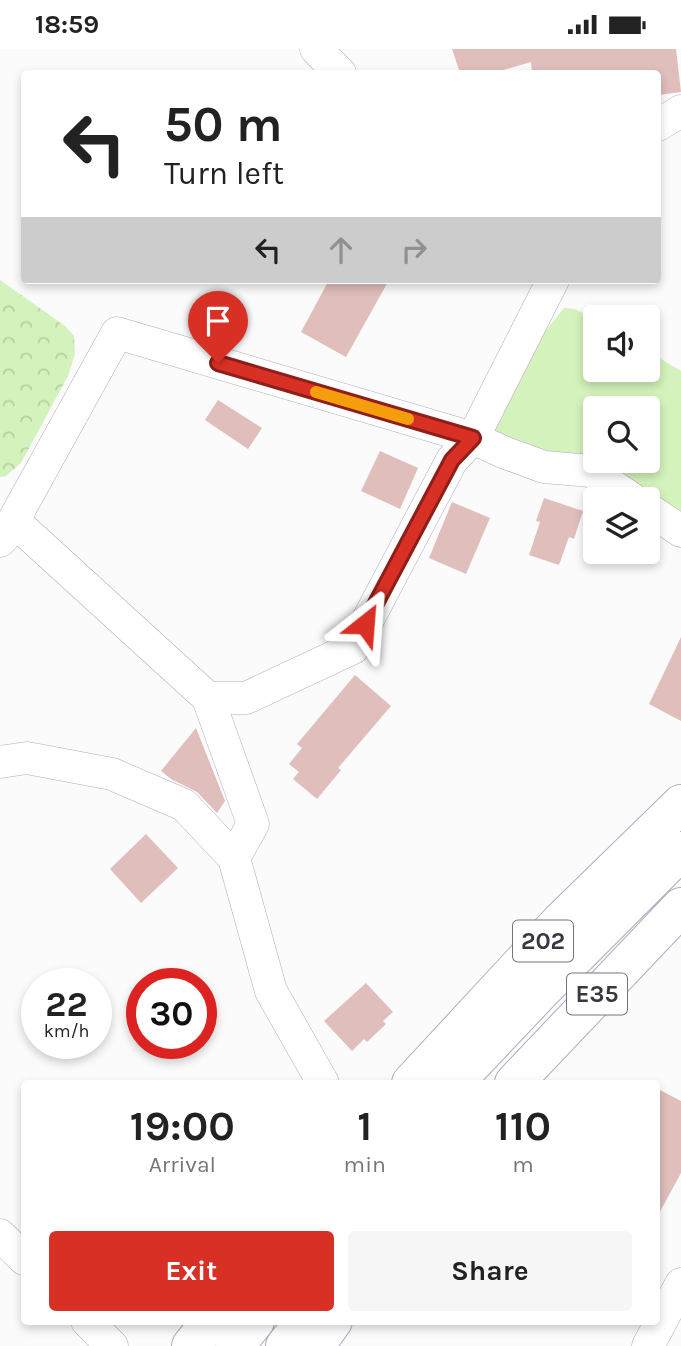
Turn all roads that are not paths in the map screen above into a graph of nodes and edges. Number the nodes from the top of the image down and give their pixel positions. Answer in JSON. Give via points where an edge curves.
{"nodes":[{"id":1,"x":316,"y":49,"type":"edge"},
{"id":2,"x":338,"y":70,"type":"edge"},
{"id":3,"x":681,"y":111,"type":"edge"},
{"id":4,"x":661,"y":123,"type":"edge"},
{"id":5,"x":551,"y":284,"type":"edge"},
{"id":6,"x":473,"y":438,"type":"junction"},
{"id":7,"x":614,"y":487,"type":"edge"},
{"id":8,"x":660,"y":517,"type":"edge"},
{"id":9,"x":7,"y":531,"type":"edge"},
{"id":10,"x":681,"y":531,"type":"edge"},
{"id":11,"x":208,"y":698,"type":"junction"},
{"id":12,"x":0,"y":762,"type":"edge"},
{"id":13,"x":681,"y":804,"type":"edge"},
{"id":14,"x":681,"y":851,"type":"edge"},
{"id":15,"x":234,"y":858,"type":"junction"},
{"id":16,"x":681,"y":907,"type":"edge"},
{"id":17,"x":681,"y":935,"type":"edge"},
{"id":18,"x":321,"y":1080,"type":"edge"},
{"id":19,"x":414,"y":1080,"type":"edge"},
{"id":20,"x":457,"y":1080,"type":"edge"},
{"id":21,"x":517,"y":1080,"type":"edge"},
{"id":22,"x":539,"y":1080,"type":"edge"},
{"id":23,"x":0,"y":1235,"type":"edge"},
{"id":24,"x":21,"y":1256,"type":"edge"},
{"id":25,"x":681,"y":1285,"type":"edge"},
{"id":26,"x":660,"y":1324,"type":"edge"},
{"id":27,"x":91,"y":1325,"type":"edge"},
{"id":28,"x":208,"y":1325,"type":"edge"},
{"id":29,"x":252,"y":1325,"type":"edge"},
{"id":30,"x":302,"y":1325,"type":"edge"},
{"id":31,"x":331,"y":1325,"type":"edge"},
{"id":32,"x":659,"y":1325,"type":"edge"},
{"id":33,"x":112,"y":1346,"type":"edge"},
{"id":34,"x":191,"y":1346,"type":"edge"},
{"id":35,"x":235,"y":1346,"type":"edge"},
{"id":36,"x":285,"y":1346,"type":"edge"},
{"id":37,"x":315,"y":1346,"type":"edge"},
{"id":38,"x":648,"y":1346,"type":"edge"}],
"edges":[{"from":1,"to":2,"type":"street"},
{"from":3,"to":4,"type":"street"},
{"from":5,"to":6,"type":"street"},
{"from":6,"to":7,"type":"street","via":[[544,467],[590,471]]},
{"from":6,"to":9,"type":"street","via":[[117,333]]},
{"from":6,"to":11,"type":"street","via":[[452,460],[353,647],[246,698]]},
{"from":8,"to":10,"type":"street"},
{"from":9,"to":11,"type":"street"},
{"from":11,"to":15,"type":"street","via":[[253,824]]},
{"from":12,"to":15,"type":"street","via":[[27,758],[112,774],[184,805]]},
{"from":13,"to":19,"type":"highway","number":"202","via":[[561,921]]},
{"from":14,"to":20,"type":"highway","number":"E35"},
{"from":15,"to":18,"type":"street","via":[[271,991]]},
{"from":16,"to":21,"type":"highway","number":"E35"},
{"from":17,"to":22,"type":"highway"},
{"from":23,"to":24,"type":"street"},
{"from":25,"to":26,"type":"street"},
{"from":27,"to":33,"type":"street"},
{"from":28,"to":34,"type":"highway"},
{"from":29,"to":35,"type":"highway"},
{"from":30,"to":36,"type":"highway"},
{"from":31,"to":37,"type":"highway"},
{"from":32,"to":38,"type":"street"}]}
